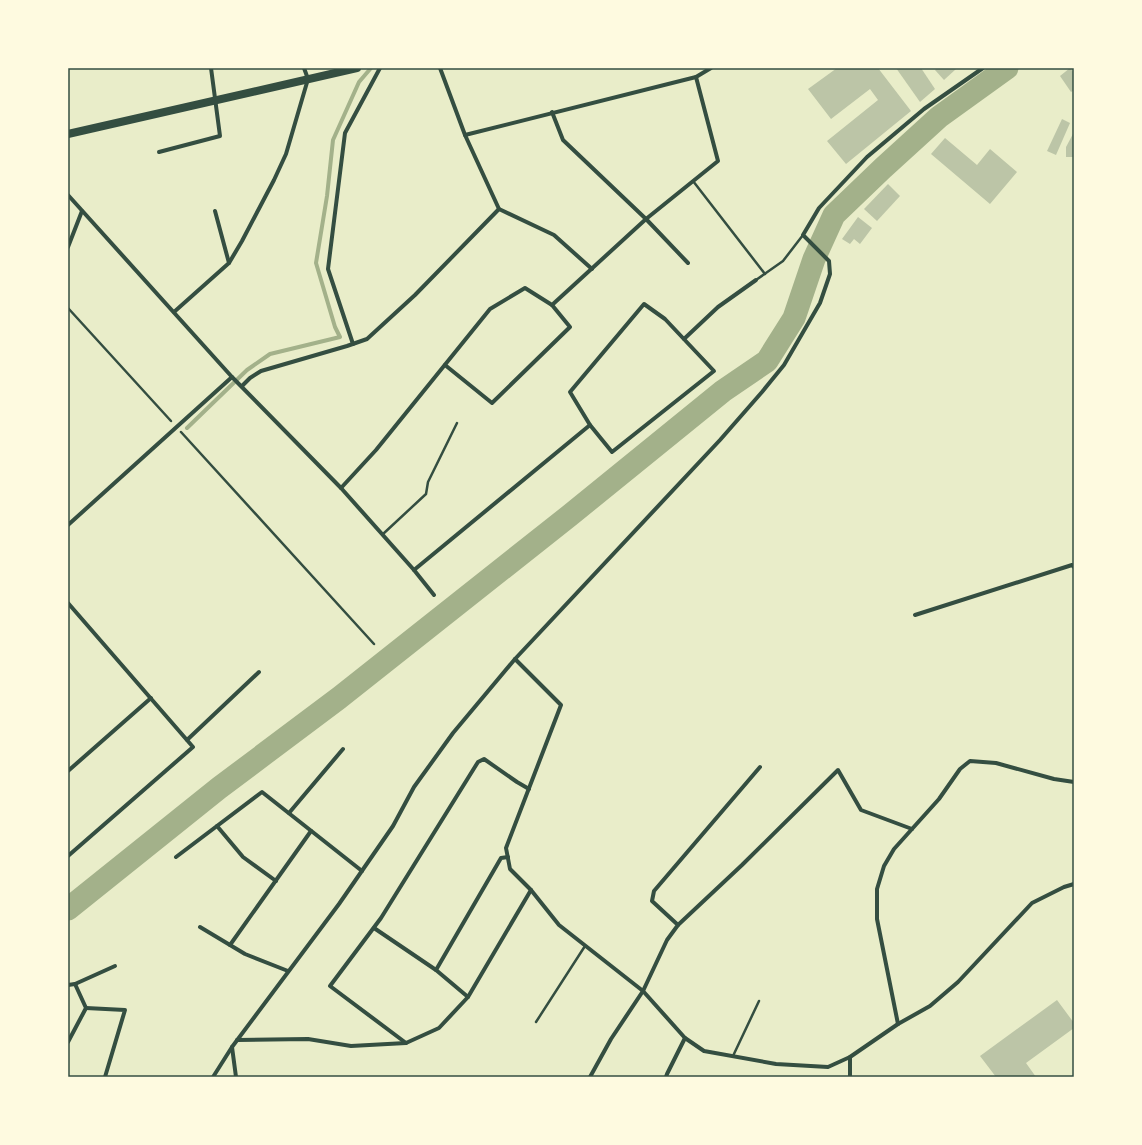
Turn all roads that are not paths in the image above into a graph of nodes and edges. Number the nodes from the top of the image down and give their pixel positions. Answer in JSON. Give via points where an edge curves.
{"nodes":[{"id":1,"x":211,"y":68,"type":"edge"},
{"id":2,"x":304,"y":68,"type":"edge"},
{"id":3,"x":357,"y":68,"type":"edge"},
{"id":4,"x":380,"y":68,"type":"edge"},
{"id":5,"x":440,"y":68,"type":"edge"},
{"id":6,"x":711,"y":68,"type":"edge"},
{"id":7,"x":983,"y":68,"type":"edge"},
{"id":8,"x":696,"y":77,"type":"junction"},
{"id":9,"x":308,"y":80,"type":"junction"},
{"id":10,"x":214,"y":101,"type":"junction"},
{"id":11,"x":552,"y":112,"type":"junction"},
{"id":12,"x":68,"y":134,"type":"edge"},
{"id":13,"x":465,"y":135,"type":"junction"},
{"id":14,"x":158,"y":152,"type":"dead end"},
{"id":15,"x":693,"y":180,"type":"junction"},
{"id":16,"x":68,"y":195,"type":"edge"},
{"id":17,"x":499,"y":209,"type":"junction"},
{"id":18,"x":82,"y":211,"type":"junction"},
{"id":19,"x":215,"y":212,"type":"dead end"},
{"id":20,"x":646,"y":219,"type":"junction"},
{"id":21,"x":803,"y":236,"type":"junction"},
{"id":22,"x":68,"y":247,"type":"edge"},
{"id":23,"x":228,"y":263,"type":"junction"},
{"id":24,"x":688,"y":263,"type":"dead end"},
{"id":25,"x":592,"y":269,"type":"junction"},
{"id":26,"x":765,"y":274,"type":"junction"},
{"id":27,"x":756,"y":280,"type":"joint"},
{"id":28,"x":552,"y":305,"type":"junction"},
{"id":29,"x":174,"y":312,"type":"junction"},
{"id":30,"x":684,"y":339,"type":"junction"},
{"id":31,"x":353,"y":344,"type":"junction"},
{"id":32,"x":445,"y":365,"type":"junction"},
{"id":33,"x":232,"y":377,"type":"junction"},
{"id":34,"x":242,"y":386,"type":"junction"},
{"id":35,"x":457,"y":423,"type":"dead end"},
{"id":36,"x":590,"y":425,"type":"junction"},
{"id":37,"x":340,"y":488,"type":"junction"},
{"id":38,"x":68,"y":525,"type":"edge"},
{"id":39,"x":382,"y":535,"type":"junction"},
{"id":40,"x":1074,"y":567,"type":"edge"},
{"id":41,"x":414,"y":570,"type":"junction"},
{"id":42,"x":434,"y":595,"type":"dead end"},
{"id":43,"x":68,"y":603,"type":"edge"},
{"id":44,"x":915,"y":615,"type":"dead end"},
{"id":45,"x":515,"y":659,"type":"junction"},
{"id":46,"x":259,"y":672,"type":"dead end"},
{"id":47,"x":151,"y":698,"type":"junction"},
{"id":48,"x":187,"y":740,"type":"junction"},
{"id":49,"x":343,"y":749,"type":"dead end"},
{"id":50,"x":760,"y":767,"type":"dead end"},
{"id":51,"x":68,"y":771,"type":"edge"},
{"id":52,"x":1074,"y":782,"type":"edge"},
{"id":53,"x":529,"y":789,"type":"junction"},
{"id":54,"x":289,"y":813,"type":"junction"},
{"id":55,"x":217,"y":826,"type":"junction"},
{"id":56,"x":912,"y":829,"type":"junction"},
{"id":57,"x":311,"y":831,"type":"junction"},
{"id":58,"x":68,"y":856,"type":"edge"},
{"id":59,"x":176,"y":857,"type":"dead end"},
{"id":60,"x":508,"y":857,"type":"junction"},
{"id":61,"x":362,"y":871,"type":"junction"},
{"id":62,"x":276,"y":881,"type":"junction"},
{"id":63,"x":1074,"y":884,"type":"edge"},
{"id":64,"x":531,"y":890,"type":"junction"},
{"id":65,"x":678,"y":925,"type":"junction"},
{"id":66,"x":200,"y":927,"type":"dead end"},
{"id":67,"x":374,"y":928,"type":"junction"},
{"id":68,"x":230,"y":945,"type":"junction"},
{"id":69,"x":585,"y":946,"type":"junction"},
{"id":70,"x":115,"y":966,"type":"dead end"},
{"id":71,"x":436,"y":970,"type":"junction"},
{"id":72,"x":288,"y":971,"type":"junction"},
{"id":73,"x":75,"y":984,"type":"junction"},
{"id":74,"x":68,"y":985,"type":"edge"},
{"id":75,"x":643,"y":991,"type":"junction"},
{"id":76,"x":468,"y":996,"type":"junction"},
{"id":77,"x":759,"y":1001,"type":"dead end"},
{"id":78,"x":86,"y":1008,"type":"junction"},
{"id":79,"x":536,"y":1022,"type":"dead end"},
{"id":80,"x":898,"y":1024,"type":"junction"},
{"id":81,"x":685,"y":1038,"type":"junction"},
{"id":82,"x":238,"y":1040,"type":"junction"},
{"id":83,"x":68,"y":1042,"type":"edge"},
{"id":84,"x":406,"y":1043,"type":"junction"},
{"id":85,"x":232,"y":1047,"type":"junction"},
{"id":86,"x":733,"y":1056,"type":"junction"},
{"id":87,"x":850,"y":1057,"type":"junction"},
{"id":88,"x":105,"y":1077,"type":"edge"},
{"id":89,"x":213,"y":1077,"type":"edge"},
{"id":90,"x":236,"y":1077,"type":"edge"},
{"id":91,"x":590,"y":1077,"type":"edge"},
{"id":92,"x":666,"y":1077,"type":"edge"},
{"id":93,"x":850,"y":1077,"type":"edge"}],
"edges":[{"from":1,"to":10,"type":"street"},
{"from":2,"to":9,"type":"street"},
{"from":3,"to":9,"type":"main road"},
{"from":4,"to":31,"type":"street","via":[[345,133],[328,269]]},
{"from":5,"to":13,"type":"street"},
{"from":6,"to":8,"type":"street"},
{"from":7,"to":21,"type":"street","via":[[924,109],[868,157],[819,208]]},
{"from":8,"to":11,"type":"street"},
{"from":8,"to":15,"type":"street","via":[[718,160]]},
{"from":9,"to":10,"type":"main road"},
{"from":9,"to":23,"type":"street","via":[[286,154],[242,241]]},
{"from":10,"to":12,"type":"main road"},
{"from":10,"to":14,"type":"street","via":[[220,136]]},
{"from":11,"to":13,"type":"street"},
{"from":11,"to":20,"type":"street","via":[[563,140]]},
{"from":13,"to":17,"type":"street"},
{"from":15,"to":20,"type":"street"},
{"from":15,"to":26,"type":"lane"},
{"from":16,"to":18,"type":"street"},
{"from":17,"to":25,"type":"street","via":[[554,235]]},
{"from":17,"to":31,"type":"street","via":[[415,295],[367,339]]},
{"from":18,"to":22,"type":"street"},
{"from":18,"to":29,"type":"street"},
{"from":19,"to":23,"type":"street"},
{"from":20,"to":24,"type":"street"},
{"from":20,"to":25,"type":"street"},
{"from":21,"to":26,"type":"lane","via":[[783,261]]},
{"from":21,"to":45,"type":"street","via":[[829,261],[830,274],[820,304],[784,365],[720,440]]},
{"from":23,"to":29,"type":"street"},
{"from":25,"to":28,"type":"street"},
{"from":26,"to":27,"type":"lane"},
{"from":27,"to":30,"type":"street","via":[[718,307]]},
{"from":28,"to":32,"type":"street","via":[[525,288],[490,309]]},
{"from":28,"to":32,"type":"street","via":[[570,327],[492,403]]},
{"from":29,"to":33,"type":"street"},
{"from":30,"to":36,"type":"street","via":[[665,318],[644,304],[570,392]]},
{"from":30,"to":36,"type":"street","via":[[714,371],[612,452]]},
{"from":31,"to":34,"type":"street","via":[[261,371]]},
{"from":32,"to":37,"type":"street","via":[[376,450]]},
{"from":33,"to":34,"type":"street"},
{"from":33,"to":38,"type":"street"},
{"from":34,"to":37,"type":"street"},
{"from":35,"to":39,"type":"lane","via":[[428,482],[426,494]]},
{"from":36,"to":41,"type":"street"},
{"from":37,"to":39,"type":"street"},
{"from":39,"to":41,"type":"street"},
{"from":40,"to":44,"type":"street"},
{"from":41,"to":42,"type":"street"},
{"from":43,"to":47,"type":"street"},
{"from":45,"to":53,"type":"street","via":[[561,705]]},
{"from":45,"to":61,"type":"street","via":[[453,733],[414,787],[393,826]]},
{"from":46,"to":48,"type":"street"},
{"from":47,"to":48,"type":"street"},
{"from":47,"to":51,"type":"street"},
{"from":48,"to":58,"type":"street","via":[[193,747]]},
{"from":49,"to":54,"type":"street"},
{"from":50,"to":65,"type":"street","via":[[654,891],[652,901]]},
{"from":52,"to":56,"type":"street","via":[[996,763],[970,761],[960,769],[939,799]]},
{"from":53,"to":60,"type":"street","via":[[506,848]]},
{"from":53,"to":67,"type":"street","via":[[484,759],[478,762]]},
{"from":54,"to":55,"type":"street","via":[[262,792]]},
{"from":54,"to":57,"type":"street"},
{"from":55,"to":59,"type":"street"},
{"from":55,"to":62,"type":"street","via":[[243,857]]},
{"from":56,"to":65,"type":"street","via":[[861,810],[838,770]]},
{"from":56,"to":80,"type":"street","via":[[894,849],[884,866],[877,889],[877,919]]},
{"from":57,"to":61,"type":"street"},
{"from":57,"to":62,"type":"street"},
{"from":60,"to":64,"type":"street","via":[[510,869]]},
{"from":60,"to":71,"type":"street","via":[[501,858]]},
{"from":61,"to":72,"type":"street"},
{"from":62,"to":68,"type":"street"},
{"from":63,"to":80,"type":"street","via":[[1032,903],[958,982],[930,1006]]},
{"from":64,"to":69,"type":"street","via":[[559,925]]},
{"from":64,"to":76,"type":"street"},
{"from":65,"to":75,"type":"street","via":[[667,940]]},
{"from":66,"to":68,"type":"street"},
{"from":67,"to":71,"type":"street"},
{"from":67,"to":84,"type":"street","via":[[330,986]]},
{"from":68,"to":72,"type":"street","via":[[245,954]]},
{"from":69,"to":75,"type":"street"},
{"from":69,"to":79,"type":"lane"},
{"from":70,"to":73,"type":"street"},
{"from":71,"to":76,"type":"street"},
{"from":72,"to":82,"type":"street"},
{"from":73,"to":74,"type":"street"},
{"from":73,"to":78,"type":"street"},
{"from":75,"to":81,"type":"street"},
{"from":75,"to":91,"type":"street","via":[[611,1039]]},
{"from":76,"to":84,"type":"street","via":[[439,1028]]},
{"from":77,"to":86,"type":"lane"},
{"from":78,"to":83,"type":"street"},
{"from":78,"to":88,"type":"street","via":[[125,1010]]},
{"from":80,"to":87,"type":"street"},
{"from":81,"to":86,"type":"street","via":[[704,1051]]},
{"from":81,"to":92,"type":"street"},
{"from":82,"to":84,"type":"street","via":[[308,1039],[351,1046]]},
{"from":82,"to":85,"type":"street"},
{"from":85,"to":89,"type":"street"},
{"from":85,"to":90,"type":"street"},
{"from":86,"to":87,"type":"street","via":[[776,1064],[828,1066]]},
{"from":87,"to":93,"type":"street"}]}
